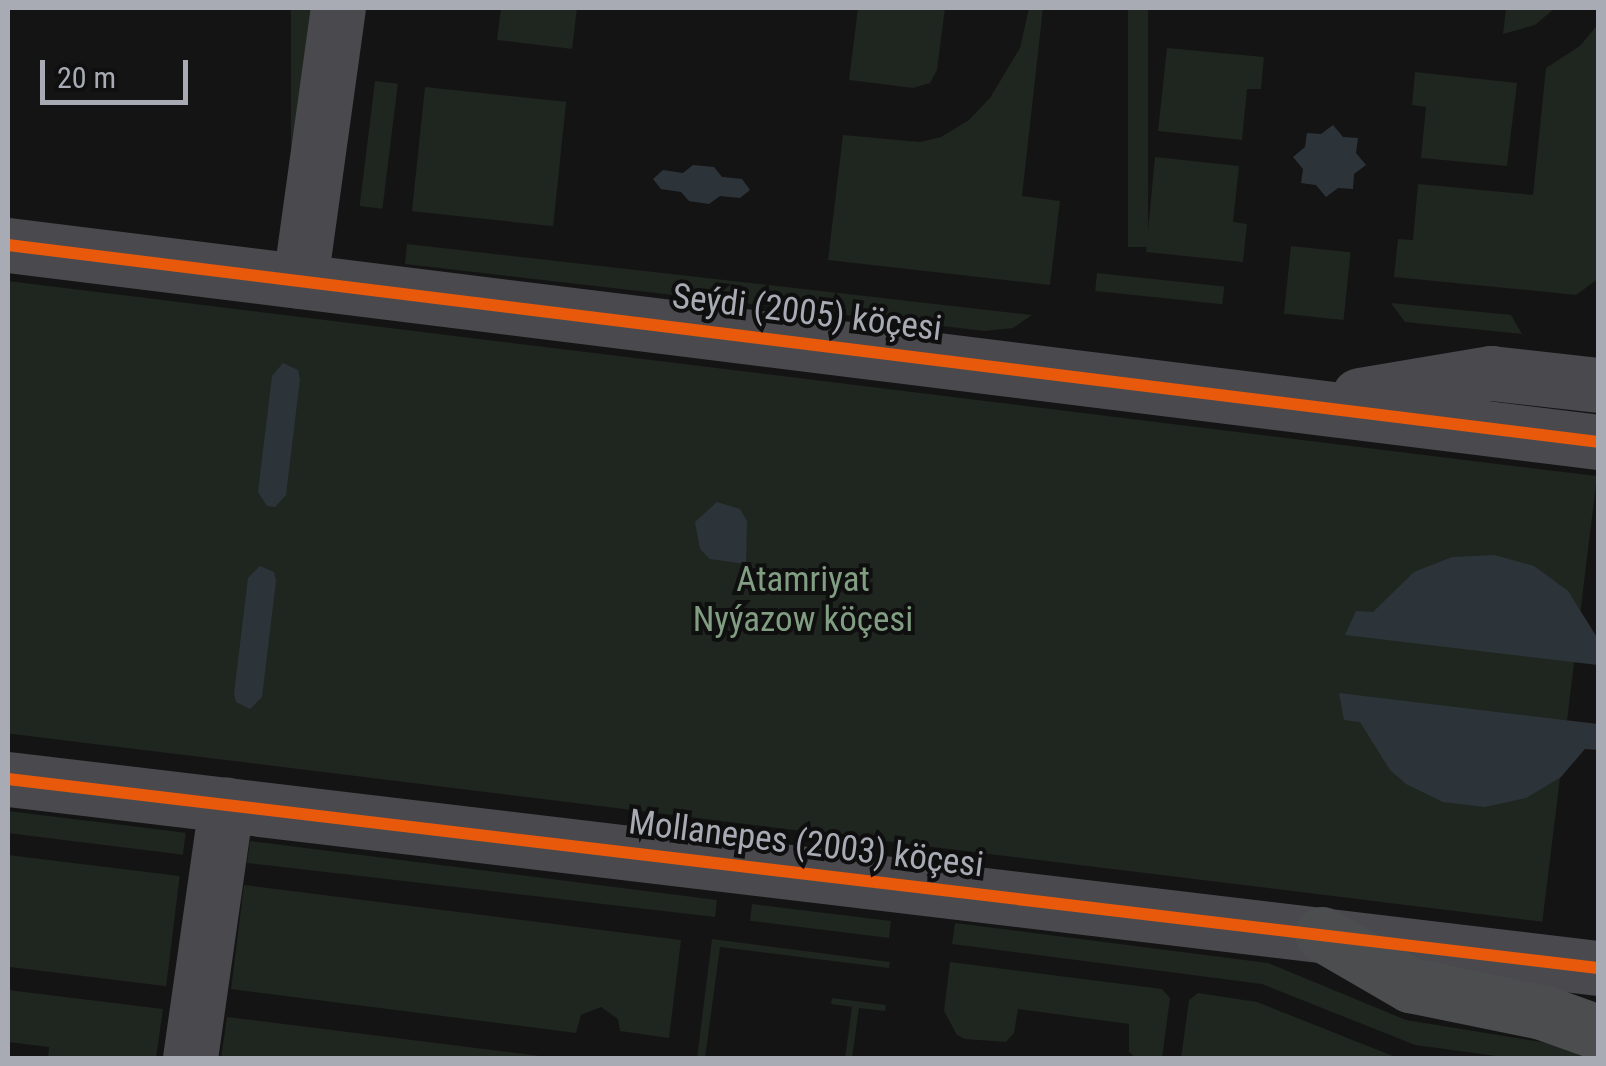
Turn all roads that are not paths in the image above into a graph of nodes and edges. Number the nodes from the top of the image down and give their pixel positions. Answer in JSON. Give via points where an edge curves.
{"nodes":[{"id":1,"x":338,"y":8,"type":"edge"},
{"id":2,"x":8,"y":246,"type":"edge"},
{"id":3,"x":300,"y":281,"type":"junction"},
{"id":4,"x":1598,"y":385,"type":"edge"},
{"id":5,"x":1302,"y":404,"type":"junction"},
{"id":6,"x":1598,"y":442,"type":"edge"},
{"id":7,"x":8,"y":779,"type":"edge"},
{"id":8,"x":226,"y":805,"type":"junction"},
{"id":9,"x":1322,"y":934,"type":"junction"},
{"id":10,"x":1598,"y":968,"type":"edge"},
{"id":11,"x":1598,"y":1032,"type":"edge"},
{"id":12,"x":190,"y":1058,"type":"edge"}],
"edges":[{"from":1,"to":3,"type":"street"},
{"from":2,"to":3,"type":"street","name":"Seýdi (2005) köçesi"},
{"from":3,"to":5,"type":"street","name":"Seýdi (2005) köçesi"},
{"from":4,"to":5,"type":"street","via":[[1490,373]]},
{"from":5,"to":6,"type":"street","name":"Seýdi (2005) köçesi"},
{"from":7,"to":8,"type":"street","name":"Mollanepes (2003) köçesi"},
{"from":8,"to":9,"type":"street","name":"Mollanepes (2003) köçesi"},
{"from":8,"to":12,"type":"street"},
{"from":9,"to":10,"type":"street","name":"Mollanepes (2003) köçesi"},
{"from":9,"to":11,"type":"main road","via":[[1410,985],[1542,1012]]}]}
